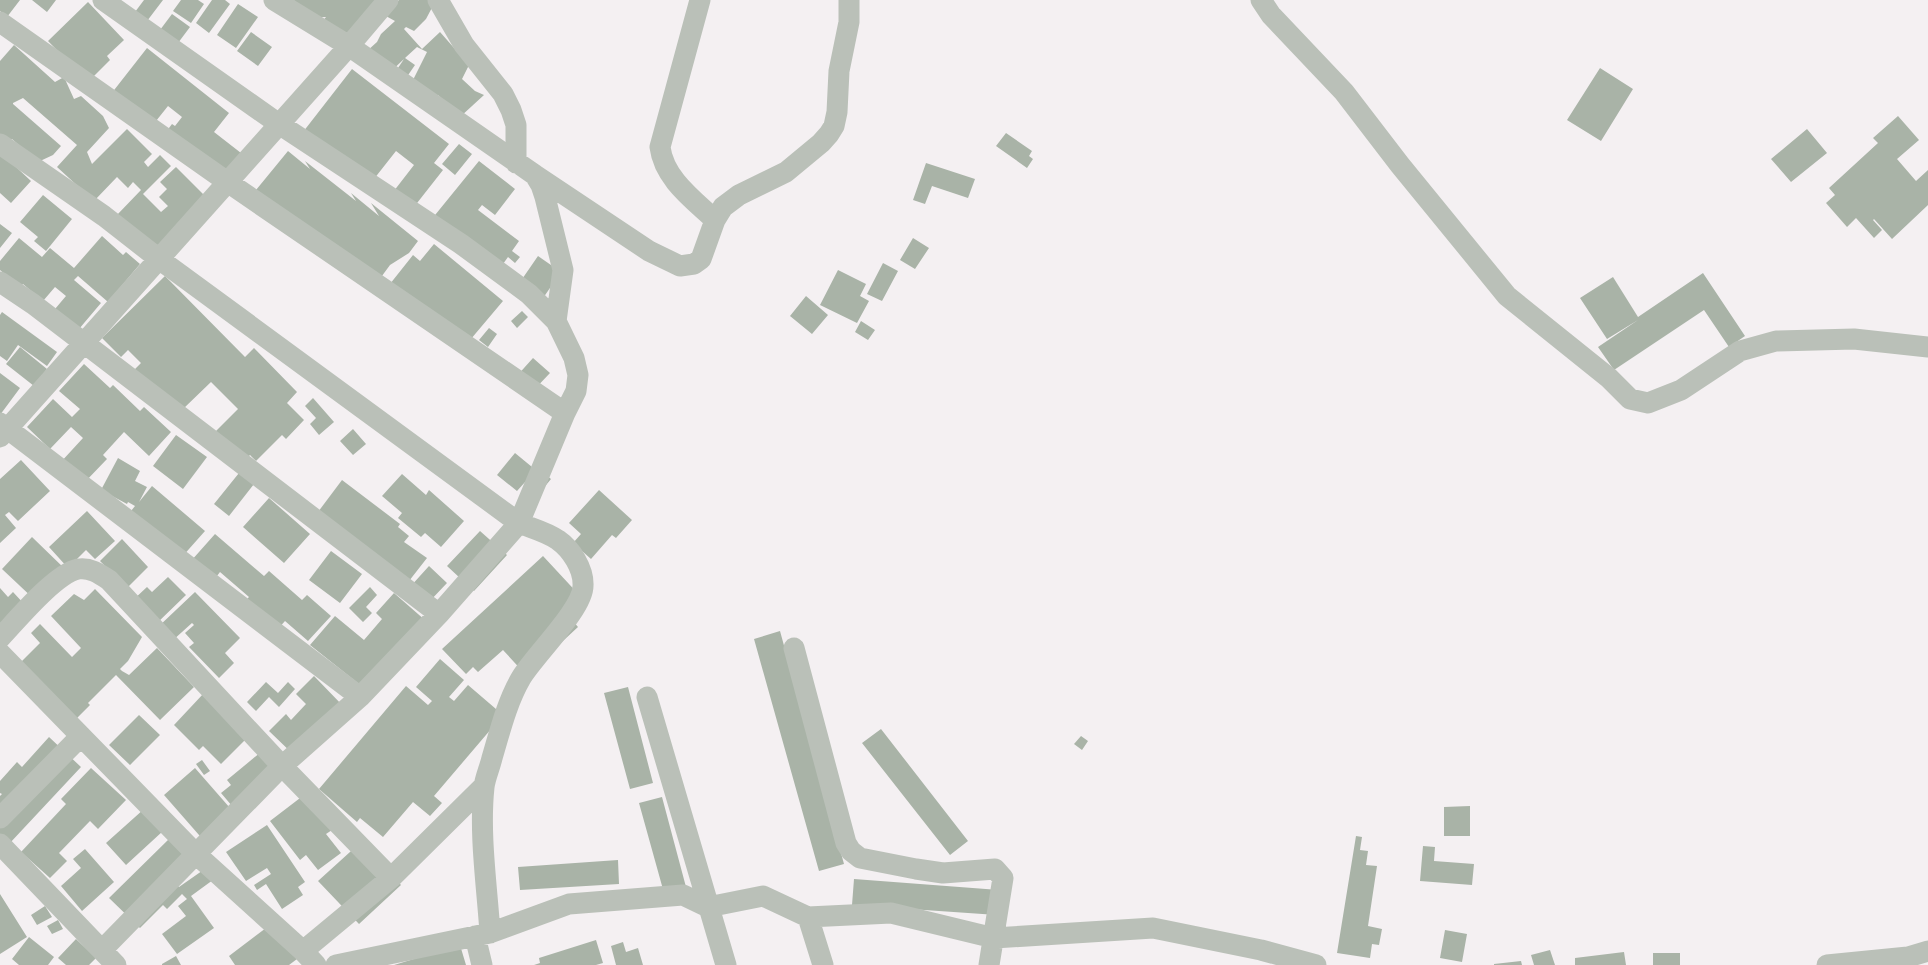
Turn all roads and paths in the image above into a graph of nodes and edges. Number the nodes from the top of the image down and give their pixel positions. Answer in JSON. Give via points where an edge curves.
{"nodes":[{"id":1,"x":103,"y":0,"type":"edge"},
{"id":2,"x":274,"y":0,"type":"edge"},
{"id":3,"x":388,"y":0,"type":"edge"},
{"id":4,"x":438,"y":0,"type":"edge"},
{"id":5,"x":700,"y":0,"type":"edge"},
{"id":6,"x":849,"y":0,"type":"edge"},
{"id":7,"x":1261,"y":0,"type":"edge"},
{"id":8,"x":0,"y":22,"type":"edge"},
{"id":9,"x":349,"y":46,"type":"junction"},
{"id":10,"x":279,"y":124,"type":"junction"},
{"id":11,"x":0,"y":144,"type":"edge"},
{"id":12,"x":516,"y":163,"type":"junction"},
{"id":13,"x":534,"y":176,"type":"junction"},
{"id":14,"x":226,"y":181,"type":"junction"},
{"id":15,"x":715,"y":220,"type":"junction"},
{"id":16,"x":158,"y":260,"type":"junction"},
{"id":17,"x":0,"y":282,"type":"edge"},
{"id":18,"x":556,"y":321,"type":"junction"},
{"id":19,"x":83,"y":343,"type":"junction"},
{"id":20,"x":1928,"y":347,"type":"edge"},
{"id":21,"x":565,"y":413,"type":"junction"},
{"id":22,"x":3,"y":429,"type":"edge"},
{"id":23,"x":519,"y":523,"type":"junction"},
{"id":24,"x":440,"y":614,"type":"junction"},
{"id":25,"x":0,"y":638,"type":"edge"},
{"id":26,"x":794,"y":648,"type":"dead end"},
{"id":27,"x":0,"y":653,"type":"edge"},
{"id":28,"x":360,"y":697,"type":"junction"},
{"id":29,"x":647,"y":697,"type":"dead end"},
{"id":30,"x":81,"y":736,"type":"junction"},
{"id":31,"x":282,"y":766,"type":"junction"},
{"id":32,"x":484,"y":786,"type":"junction"},
{"id":33,"x":0,"y":818,"type":"edge"},
{"id":34,"x":0,"y":844,"type":"edge"},
{"id":35,"x":197,"y":855,"type":"junction"},
{"id":36,"x":391,"y":878,"type":"junction"},
{"id":37,"x":708,"y":907,"type":"junction"},
{"id":38,"x":808,"y":917,"type":"junction"},
{"id":39,"x":482,"y":934,"type":"junction"},
{"id":40,"x":994,"y":938,"type":"junction"},
{"id":41,"x":103,"y":949,"type":"junction"},
{"id":42,"x":1928,"y":951,"type":"edge"},
{"id":43,"x":310,"y":958,"type":"edge"},
{"id":44,"x":116,"y":965,"type":"edge"},
{"id":45,"x":336,"y":965,"type":"edge"},
{"id":46,"x":482,"y":965,"type":"edge"},
{"id":47,"x":726,"y":965,"type":"edge"},
{"id":48,"x":823,"y":965,"type":"edge"},
{"id":49,"x":989,"y":965,"type":"edge"},
{"id":50,"x":1316,"y":965,"type":"edge"},
{"id":51,"x":1827,"y":965,"type":"edge"}],
"edges":[{"from":1,"to":10,"type":"street"},
{"from":2,"to":9,"type":"street"},
{"from":3,"to":9,"type":"street"},
{"from":4,"to":12,"type":"street","via":[[464,45],[502,94],[511,110],[516,125]]},
{"from":5,"to":15,"type":"street","via":[[660,147],[661,158],[676,181]]},
{"from":6,"to":15,"type":"street","via":[[849,22],[838,71],[834,126],[829,134],[786,172],[730,201]]},
{"from":7,"to":20,"type":"street","via":[[1271,15],[1344,92],[1507,296],[1609,378],[1630,399],[1648,403],[1681,390],[1740,351],[1776,341],[1854,339]]},
{"from":8,"to":14,"type":"street"},
{"from":9,"to":10,"type":"street"},
{"from":9,"to":12,"type":"street"},
{"from":10,"to":14,"type":"street"},
{"from":10,"to":18,"type":"street","via":[[461,244],[529,294]]},
{"from":11,"to":16,"type":"street","via":[[104,216]]},
{"from":12,"to":13,"type":"street"},
{"from":13,"to":15,"type":"street","via":[[649,251],[680,266],[694,264],[701,259]]},
{"from":13,"to":18,"type":"street","via":[[545,196],[562,270]]},
{"from":14,"to":16,"type":"street"},
{"from":14,"to":21,"type":"street"},
{"from":16,"to":19,"type":"street"},
{"from":16,"to":23,"type":"street"},
{"from":17,"to":19,"type":"street"},
{"from":18,"to":21,"type":"street","via":[[574,358],[578,375],[576,391]]},
{"from":19,"to":22,"type":"street"},
{"from":19,"to":24,"type":"street"},
{"from":21,"to":23,"type":"street"},
{"from":22,"to":28,"type":"street"},
{"from":23,"to":24,"type":"street"},
{"from":23,"to":32,"type":"street","via":[[557,539],[578,564],[584,587],[566,620],[521,678],[504,718]]},
{"from":24,"to":28,"type":"street"},
{"from":25,"to":31,"type":"street","via":[[66,574],[79,569],[89,569],[109,580]]},
{"from":26,"to":40,"type":"street","via":[[846,843],[851,851],[860,858],[943,873],[995,869],[1003,878]]},
{"from":27,"to":30,"type":"street"},
{"from":28,"to":31,"type":"street"},
{"from":29,"to":37,"type":"street"},
{"from":30,"to":33,"type":"street"},
{"from":30,"to":35,"type":"street"},
{"from":31,"to":35,"type":"street"},
{"from":31,"to":36,"type":"street"},
{"from":32,"to":36,"type":"street"},
{"from":32,"to":39,"type":"street"},
{"from":34,"to":41,"type":"street"},
{"from":35,"to":41,"type":"street"},
{"from":35,"to":43,"type":"street"},
{"from":36,"to":43,"type":"street"},
{"from":37,"to":38,"type":"street","via":[[763,896]]},
{"from":37,"to":39,"type":"street","via":[[683,895],[569,904]]},
{"from":37,"to":47,"type":"street"},
{"from":38,"to":40,"type":"street","via":[[891,913]]},
{"from":38,"to":48,"type":"street"},
{"from":39,"to":45,"type":"street"},
{"from":39,"to":46,"type":"street"},
{"from":40,"to":49,"type":"street"},
{"from":40,"to":50,"type":"street","via":[[1153,928],[1261,950]]},
{"from":41,"to":44,"type":"street"},
{"from":42,"to":51,"type":"street","via":[[1908,957]]}]}
